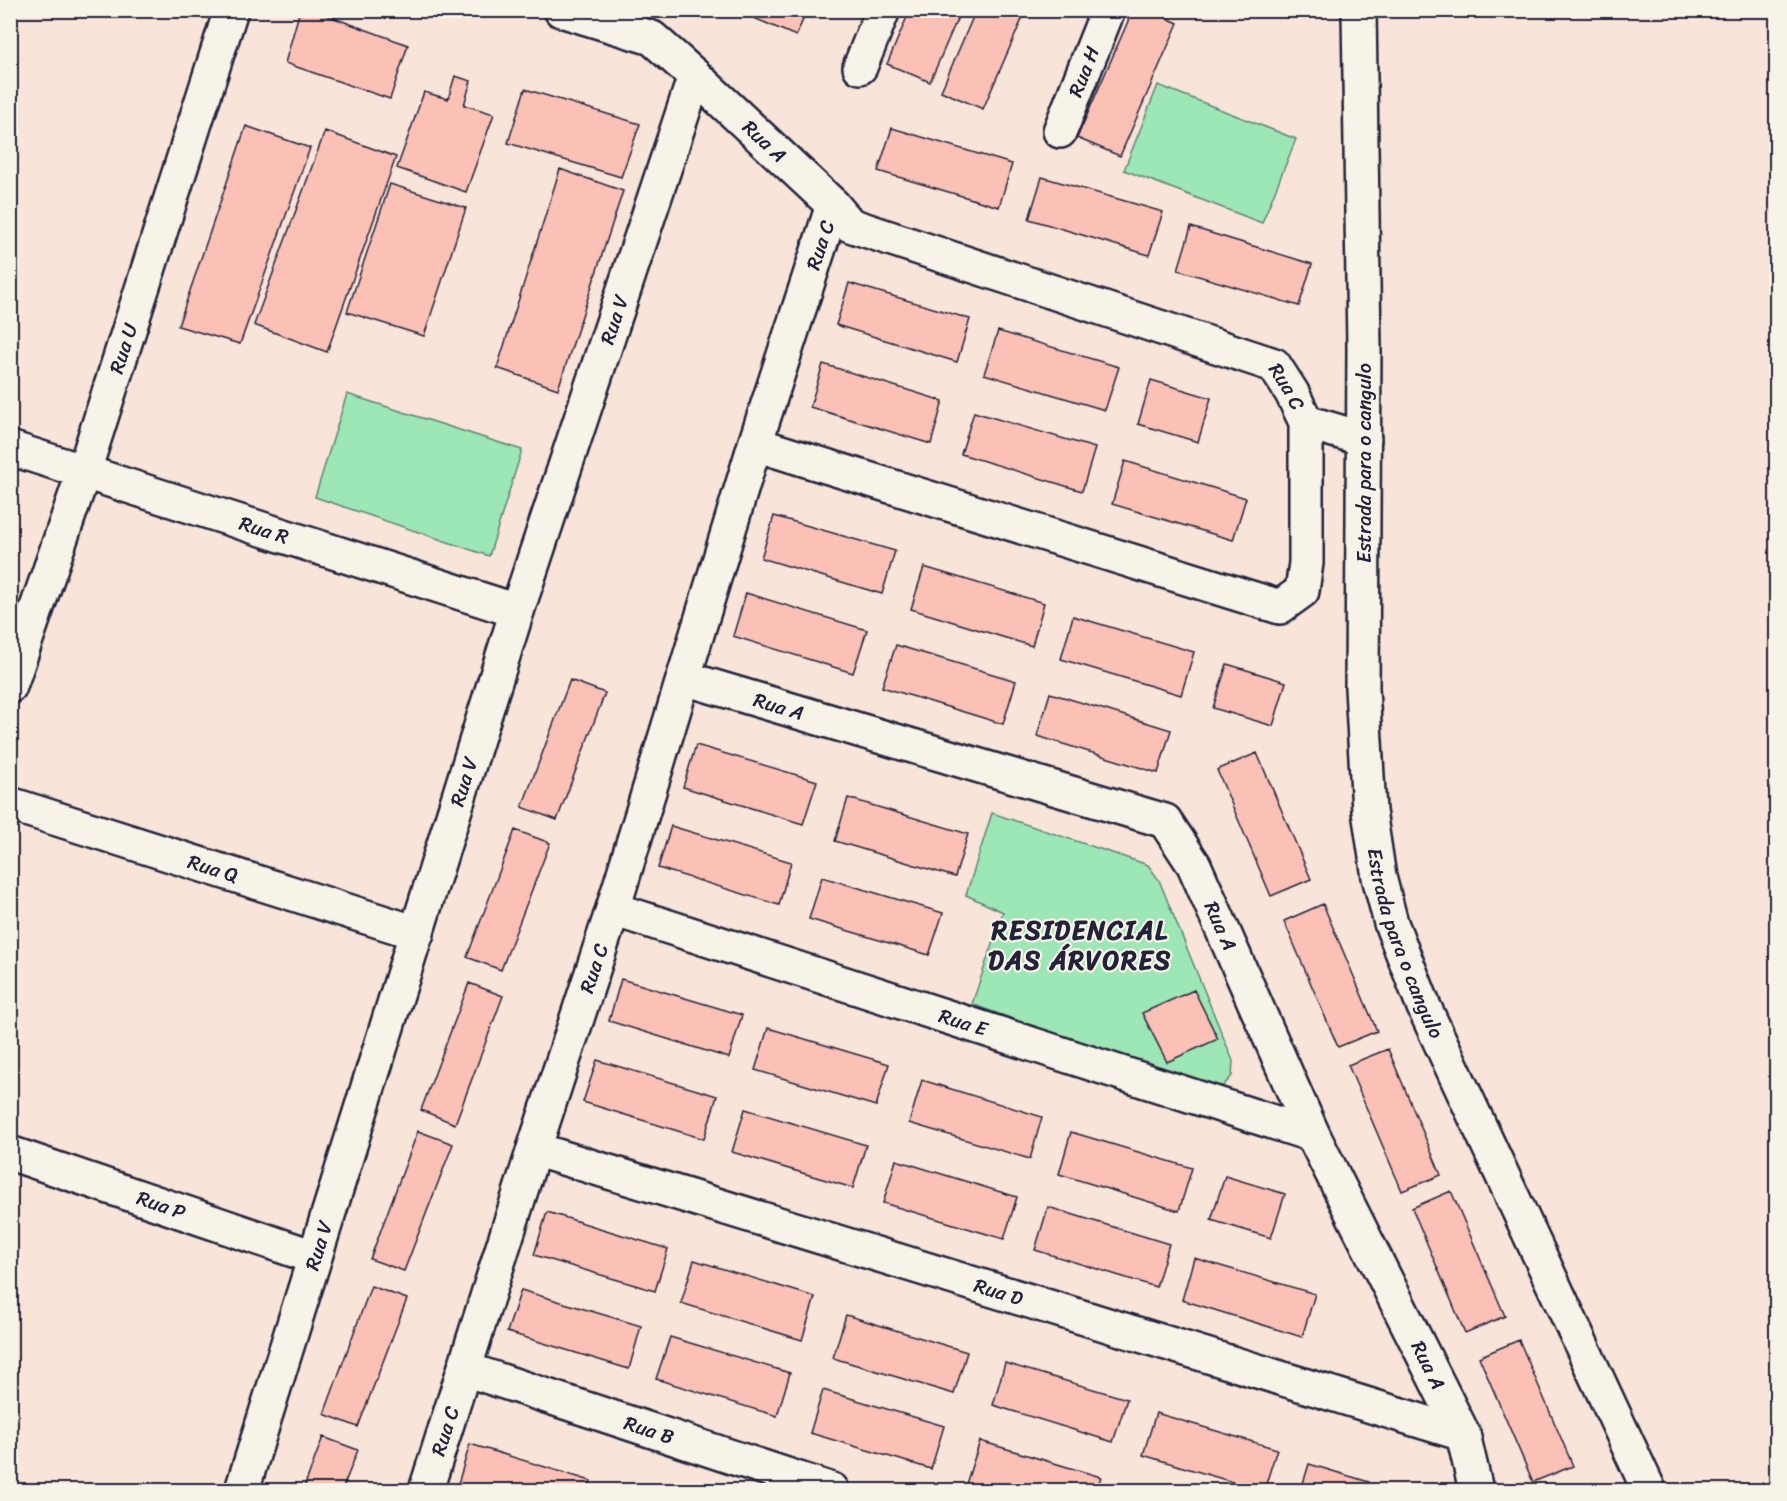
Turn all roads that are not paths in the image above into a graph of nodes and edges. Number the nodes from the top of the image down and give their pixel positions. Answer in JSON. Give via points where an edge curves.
{"nodes":[{"id":1,"x":231,"y":10,"type":"edge"},
{"id":2,"x":561,"y":10,"type":"edge"},
{"id":3,"x":883,"y":10,"type":"edge"},
{"id":4,"x":1107,"y":10,"type":"edge"},
{"id":5,"x":1359,"y":10,"type":"edge"},
{"id":6,"x":860,"y":67,"type":"dead end"},
{"id":7,"x":695,"y":76,"type":"junction"},
{"id":8,"x":1060,"y":131,"type":"dead end"},
{"id":9,"x":833,"y":205,"type":"junction"},
{"id":10,"x":1306,"y":422,"type":"junction"},
{"id":11,"x":1364,"y":440,"type":"junction"},
{"id":12,"x":755,"y":444,"type":"junction"},
{"id":13,"x":10,"y":448,"type":"edge"},
{"id":14,"x":84,"y":471,"type":"junction"},
{"id":15,"x":518,"y":611,"type":"junction"},
{"id":16,"x":684,"y":678,"type":"junction"},
{"id":17,"x":10,"y":686,"type":"edge"},
{"id":18,"x":10,"y":804,"type":"edge"},
{"id":19,"x":613,"y":909,"type":"junction"},
{"id":20,"x":417,"y":933,"type":"junction"},
{"id":21,"x":1313,"y":1135,"type":"junction"},
{"id":22,"x":534,"y":1149,"type":"junction"},
{"id":23,"x":10,"y":1154,"type":"edge"},
{"id":24,"x":314,"y":1257,"type":"junction"},
{"id":25,"x":465,"y":1369,"type":"junction"},
{"id":26,"x":1463,"y":1434,"type":"junction"},
{"id":27,"x":242,"y":1491,"type":"edge"},
{"id":28,"x":426,"y":1491,"type":"edge"},
{"id":29,"x":832,"y":1491,"type":"edge"},
{"id":30,"x":1476,"y":1491,"type":"edge"},
{"id":31,"x":1649,"y":1491,"type":"edge"}],
"edges":[{"from":1,"to":14,"type":"street","name":"Rua U"},
{"from":2,"to":7,"type":"street","name":"Rua A","via":[[652,38]]},
{"from":3,"to":6,"type":"street"},
{"from":4,"to":8,"type":"street","name":"Rua H"},
{"from":5,"to":11,"type":"street","name":"Estrada para o cangulo"},
{"from":7,"to":9,"type":"street","name":"Rua A"},
{"from":7,"to":15,"type":"street","name":"Rua V"},
{"from":9,"to":10,"type":"street","name":"Rua C","via":[[850,225],[1274,365]]},
{"from":9,"to":12,"type":"street","name":"Rua C"},
{"from":10,"to":11,"type":"street"},
{"from":10,"to":12,"type":"street","name":"Rua C","via":[[1306,563],[1302,591],[1280,607]]},
{"from":11,"to":31,"type":"street","name":"Estrada para o cangulo","via":[[1363,700],[1369,811],[1391,923],[1424,1007]]},
{"from":12,"to":16,"type":"street","name":"Rua C"},
{"from":13,"to":14,"type":"street","name":"Rua R"},
{"from":14,"to":15,"type":"street","name":"Rua R"},
{"from":14,"to":17,"type":"street","name":"Rua U"},
{"from":15,"to":20,"type":"street","name":"Rua V"},
{"from":16,"to":19,"type":"street","name":"Rua C"},
{"from":16,"to":21,"type":"street","name":"Rua A","via":[[1165,821],[1194,866]]},
{"from":18,"to":20,"type":"street","name":"Rua Q"},
{"from":19,"to":21,"type":"street","name":"Rua E"},
{"from":19,"to":22,"type":"street","name":"Rua C"},
{"from":20,"to":24,"type":"street","name":"Rua V"},
{"from":21,"to":26,"type":"street","name":"Rua A"},
{"from":22,"to":25,"type":"street","name":"Rua C"},
{"from":22,"to":26,"type":"street","name":"Rua D"},
{"from":23,"to":24,"type":"street","name":"Rua P"},
{"from":24,"to":27,"type":"street","name":"Rua V"},
{"from":25,"to":28,"type":"street","name":"Rua C"},
{"from":25,"to":29,"type":"street","name":"Rua B"},
{"from":26,"to":30,"type":"street","name":"Rua A"}]}
